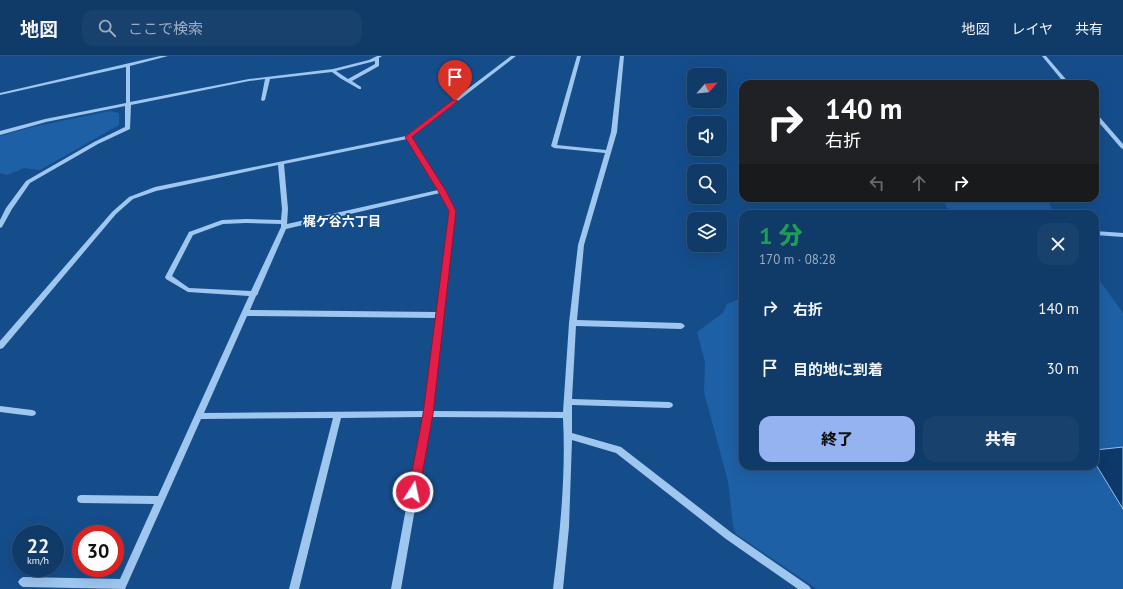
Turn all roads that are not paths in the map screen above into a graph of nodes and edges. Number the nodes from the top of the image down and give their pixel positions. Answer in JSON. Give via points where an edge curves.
{"nodes":[{"id":1,"x":166,"y":56,"type":"edge"},
{"id":2,"x":514,"y":56,"type":"edge"},
{"id":3,"x":579,"y":56,"type":"edge"},
{"id":4,"x":622,"y":56,"type":"edge"},
{"id":5,"x":1044,"y":56,"type":"edge"},
{"id":6,"x":378,"y":57,"type":"edge"},
{"id":7,"x":128,"y":66,"type":"junction"},
{"id":8,"x":333,"y":70,"type":"junction"},
{"id":9,"x":268,"y":78,"type":"junction"},
{"id":10,"x":350,"y":80,"type":"junction"},
{"id":11,"x":1065,"y":80,"type":"edge"},
{"id":12,"x":359,"y":88,"type":"dead end"},
{"id":13,"x":0,"y":94,"type":"edge"},
{"id":14,"x":262,"y":100,"type":"dead end"},
{"id":15,"x":128,"y":104,"type":"junction"},
{"id":16,"x":1099,"y":119,"type":"edge"},
{"id":17,"x":0,"y":133,"type":"edge"},
{"id":18,"x":408,"y":137,"type":"junction"},
{"id":19,"x":1121,"y":142,"type":"edge"},
{"id":20,"x":1123,"y":147,"type":"edge"},
{"id":21,"x":608,"y":152,"type":"junction"},
{"id":22,"x":281,"y":164,"type":"junction"},
{"id":23,"x":442,"y":191,"type":"junction"},
{"id":24,"x":284,"y":225,"type":"junction"},
{"id":25,"x":0,"y":226,"type":"edge"},
{"id":26,"x":1099,"y":233,"type":"edge"},
{"id":27,"x":1123,"y":235,"type":"edge"},
{"id":28,"x":255,"y":294,"type":"junction"},
{"id":29,"x":247,"y":313,"type":"junction"},
{"id":30,"x":440,"y":316,"type":"junction"},
{"id":31,"x":573,"y":323,"type":"junction"},
{"id":32,"x":681,"y":326,"type":"dead end"},
{"id":33,"x":0,"y":346,"type":"edge"},
{"id":34,"x":568,"y":402,"type":"junction"},
{"id":35,"x":669,"y":405,"type":"dead end"},
{"id":36,"x":0,"y":409,"type":"edge"},
{"id":37,"x":32,"y":413,"type":"dead end"},
{"id":38,"x":428,"y":414,"type":"junction"},
{"id":39,"x":338,"y":415,"type":"junction"},
{"id":40,"x":567,"y":415,"type":"junction"},
{"id":41,"x":199,"y":416,"type":"junction"},
{"id":42,"x":568,"y":435,"type":"junction"},
{"id":43,"x":81,"y":499,"type":"dead end"},
{"id":44,"x":161,"y":500,"type":"junction"},
{"id":45,"x":23,"y":582,"type":"dead end"},
{"id":46,"x":121,"y":587,"type":"edge"},
{"id":47,"x":294,"y":589,"type":"edge"},
{"id":48,"x":396,"y":589,"type":"edge"},
{"id":49,"x":558,"y":589,"type":"edge"},
{"id":50,"x":804,"y":589,"type":"edge"}],
"edges":[{"from":1,"to":7,"type":"street"},
{"from":2,"to":18,"type":"street"},
{"from":3,"to":21,"type":"street","via":[[554,146]]},
{"from":4,"to":21,"type":"street","via":[[614,132]]},
{"from":5,"to":11,"type":"street"},
{"from":6,"to":8,"type":"street"},
{"from":6,"to":10,"type":"street","via":[[376,65]]},
{"from":7,"to":13,"type":"street"},
{"from":7,"to":15,"type":"street"},
{"from":8,"to":9,"type":"street"},
{"from":8,"to":10,"type":"street","via":[[338,76]]},
{"from":9,"to":14,"type":"street"},
{"from":9,"to":15,"type":"street"},
{"from":10,"to":12,"type":"street"},
{"from":15,"to":17,"type":"street"},
{"from":15,"to":25,"type":"street","via":[[128,128],[96,143],[28,182],[9,208]]},
{"from":16,"to":19,"type":"street"},
{"from":18,"to":22,"type":"street"},
{"from":18,"to":23,"type":"street"},
{"from":19,"to":20,"type":"street"},
{"from":21,"to":31,"type":"street","via":[[581,245]]},
{"from":22,"to":24,"type":"street"},
{"from":22,"to":33,"type":"street","via":[[155,190],[131,198],[114,213]]},
{"from":23,"to":24,"type":"street"},
{"from":23,"to":30,"type":"street","via":[[452,211]]},
{"from":24,"to":28,"type":"street"},
{"from":24,"to":28,"type":"street","via":[[246,221],[222,222],[191,234],[168,277],[188,290]]},
{"from":26,"to":27,"type":"street"},
{"from":28,"to":29,"type":"street"},
{"from":29,"to":30,"type":"street"},
{"from":29,"to":41,"type":"street"},
{"from":30,"to":38,"type":"street"},
{"from":31,"to":32,"type":"street"},
{"from":31,"to":34,"type":"street"},
{"from":34,"to":35,"type":"street"},
{"from":34,"to":40,"type":"street"},
{"from":36,"to":37,"type":"street"},
{"from":38,"to":39,"type":"street"},
{"from":38,"to":40,"type":"street"},
{"from":38,"to":48,"type":"street"},
{"from":39,"to":41,"type":"street"},
{"from":39,"to":47,"type":"street"},
{"from":40,"to":42,"type":"street"},
{"from":41,"to":44,"type":"street"},
{"from":42,"to":49,"type":"street","via":[[565,527]]},
{"from":42,"to":50,"type":"street","via":[[618,450],[729,536]]},
{"from":43,"to":44,"type":"street"},
{"from":44,"to":46,"type":"street"},
{"from":45,"to":46,"type":"street"}]}
